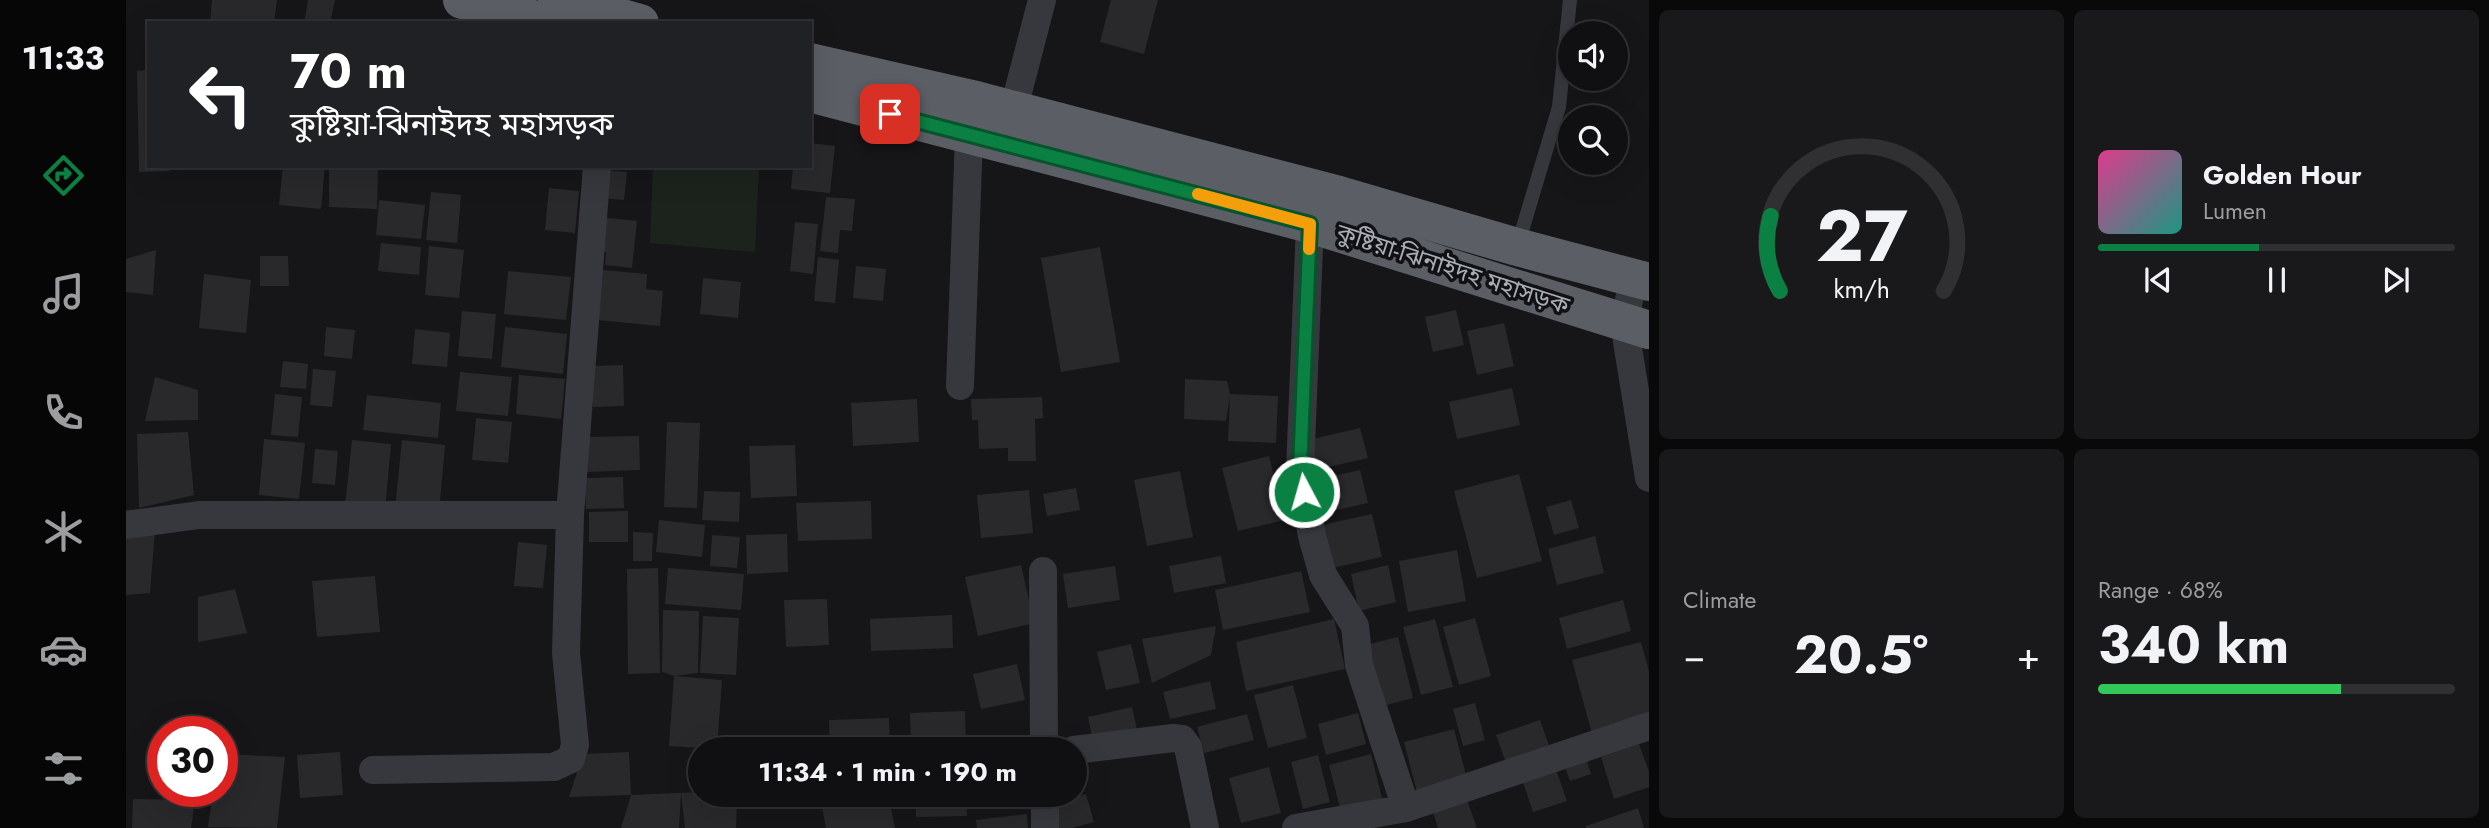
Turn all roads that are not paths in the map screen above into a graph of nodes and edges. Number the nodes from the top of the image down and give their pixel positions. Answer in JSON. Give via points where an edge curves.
{"nodes":[{"id":1,"x":462,"y":0,"type":"edge"},
{"id":2,"x":557,"y":0,"type":"edge"},
{"id":3,"x":1042,"y":0,"type":"edge"},
{"id":4,"x":1570,"y":0,"type":"edge"},
{"id":5,"x":541,"y":21,"type":"edge"},
{"id":6,"x":632,"y":21,"type":"edge"},
{"id":7,"x":812,"y":63,"type":"edge"},
{"id":8,"x":812,"y":93,"type":"edge"},
{"id":9,"x":996,"y":129,"type":"junction"},
{"id":10,"x":597,"y":168,"type":"edge"},
{"id":11,"x":1310,"y":224,"type":"junction"},
{"id":12,"x":1517,"y":247,"type":"junction"},
{"id":13,"x":1641,"y":280,"type":"edge"},
{"id":14,"x":1637,"y":326,"type":"edge"},
{"id":15,"x":960,"y":386,"type":"dead end"},
{"id":16,"x":1649,"y":478,"type":"edge"},
{"id":17,"x":570,"y":515,"type":"junction"},
{"id":18,"x":126,"y":525,"type":"edge"},
{"id":19,"x":1043,"y":571,"type":"dead end"},
{"id":20,"x":1649,"y":726,"type":"edge"},
{"id":21,"x":1044,"y":737,"type":"edge"},
{"id":22,"x":1087,"y":749,"type":"edge"},
{"id":23,"x":373,"y":770,"type":"dead end"},
{"id":24,"x":1045,"y":807,"type":"edge"},
{"id":25,"x":1406,"y":808,"type":"junction"},
{"id":26,"x":1045,"y":828,"type":"edge"},
{"id":27,"x":1205,"y":828,"type":"edge"},
{"id":28,"x":1296,"y":828,"type":"edge"}],
"edges":[{"from":1,"to":5,"type":"highway"},
{"from":2,"to":6,"type":"highway"},
{"from":3,"to":9,"type":"street"},
{"from":4,"to":12,"type":"lane","via":[[1559,107]]},
{"from":7,"to":9,"type":"highway","name":"কুষ্টিয়া-ঝিনাইদহ মহাসড়ক"},
{"from":8,"to":9,"type":"highway","name":"কুষ্টিয়া-ঝিনাইদহ মহাসড়ক"},
{"from":9,"to":11,"type":"highway","name":"কুষ্টিয়া-ঝিনাইদহ মহাসড়ক"},
{"from":9,"to":12,"type":"highway","name":"কুষ্টিয়া-ঝিনাইদহ মহাসড়ক","via":[[1339,195]]},
{"from":9,"to":15,"type":"street"},
{"from":10,"to":17,"type":"street"},
{"from":11,"to":14,"type":"highway","name":"কুষ্টিয়া-ঝিনাইদহ মহাসড়ক"},
{"from":11,"to":25,"type":"street","via":[[1300,470],[1323,575],[1355,626],[1359,665]]},
{"from":12,"to":13,"type":"highway","name":"কুষ্টিয়া-ঝিনাইদহ মহাসড়ক"},
{"from":13,"to":14,"type":"street"},
{"from":14,"to":16,"type":"street"},
{"from":17,"to":18,"type":"street","via":[[199,515]]},
{"from":17,"to":23,"type":"street","via":[[566,653],[575,745],[571,759],[554,767]]},
{"from":19,"to":21,"type":"street"},
{"from":20,"to":25,"type":"street"},
{"from":22,"to":27,"type":"street","via":[[1182,739],[1188,747]]},
{"from":24,"to":26,"type":"street"},
{"from":25,"to":28,"type":"street"}]}
